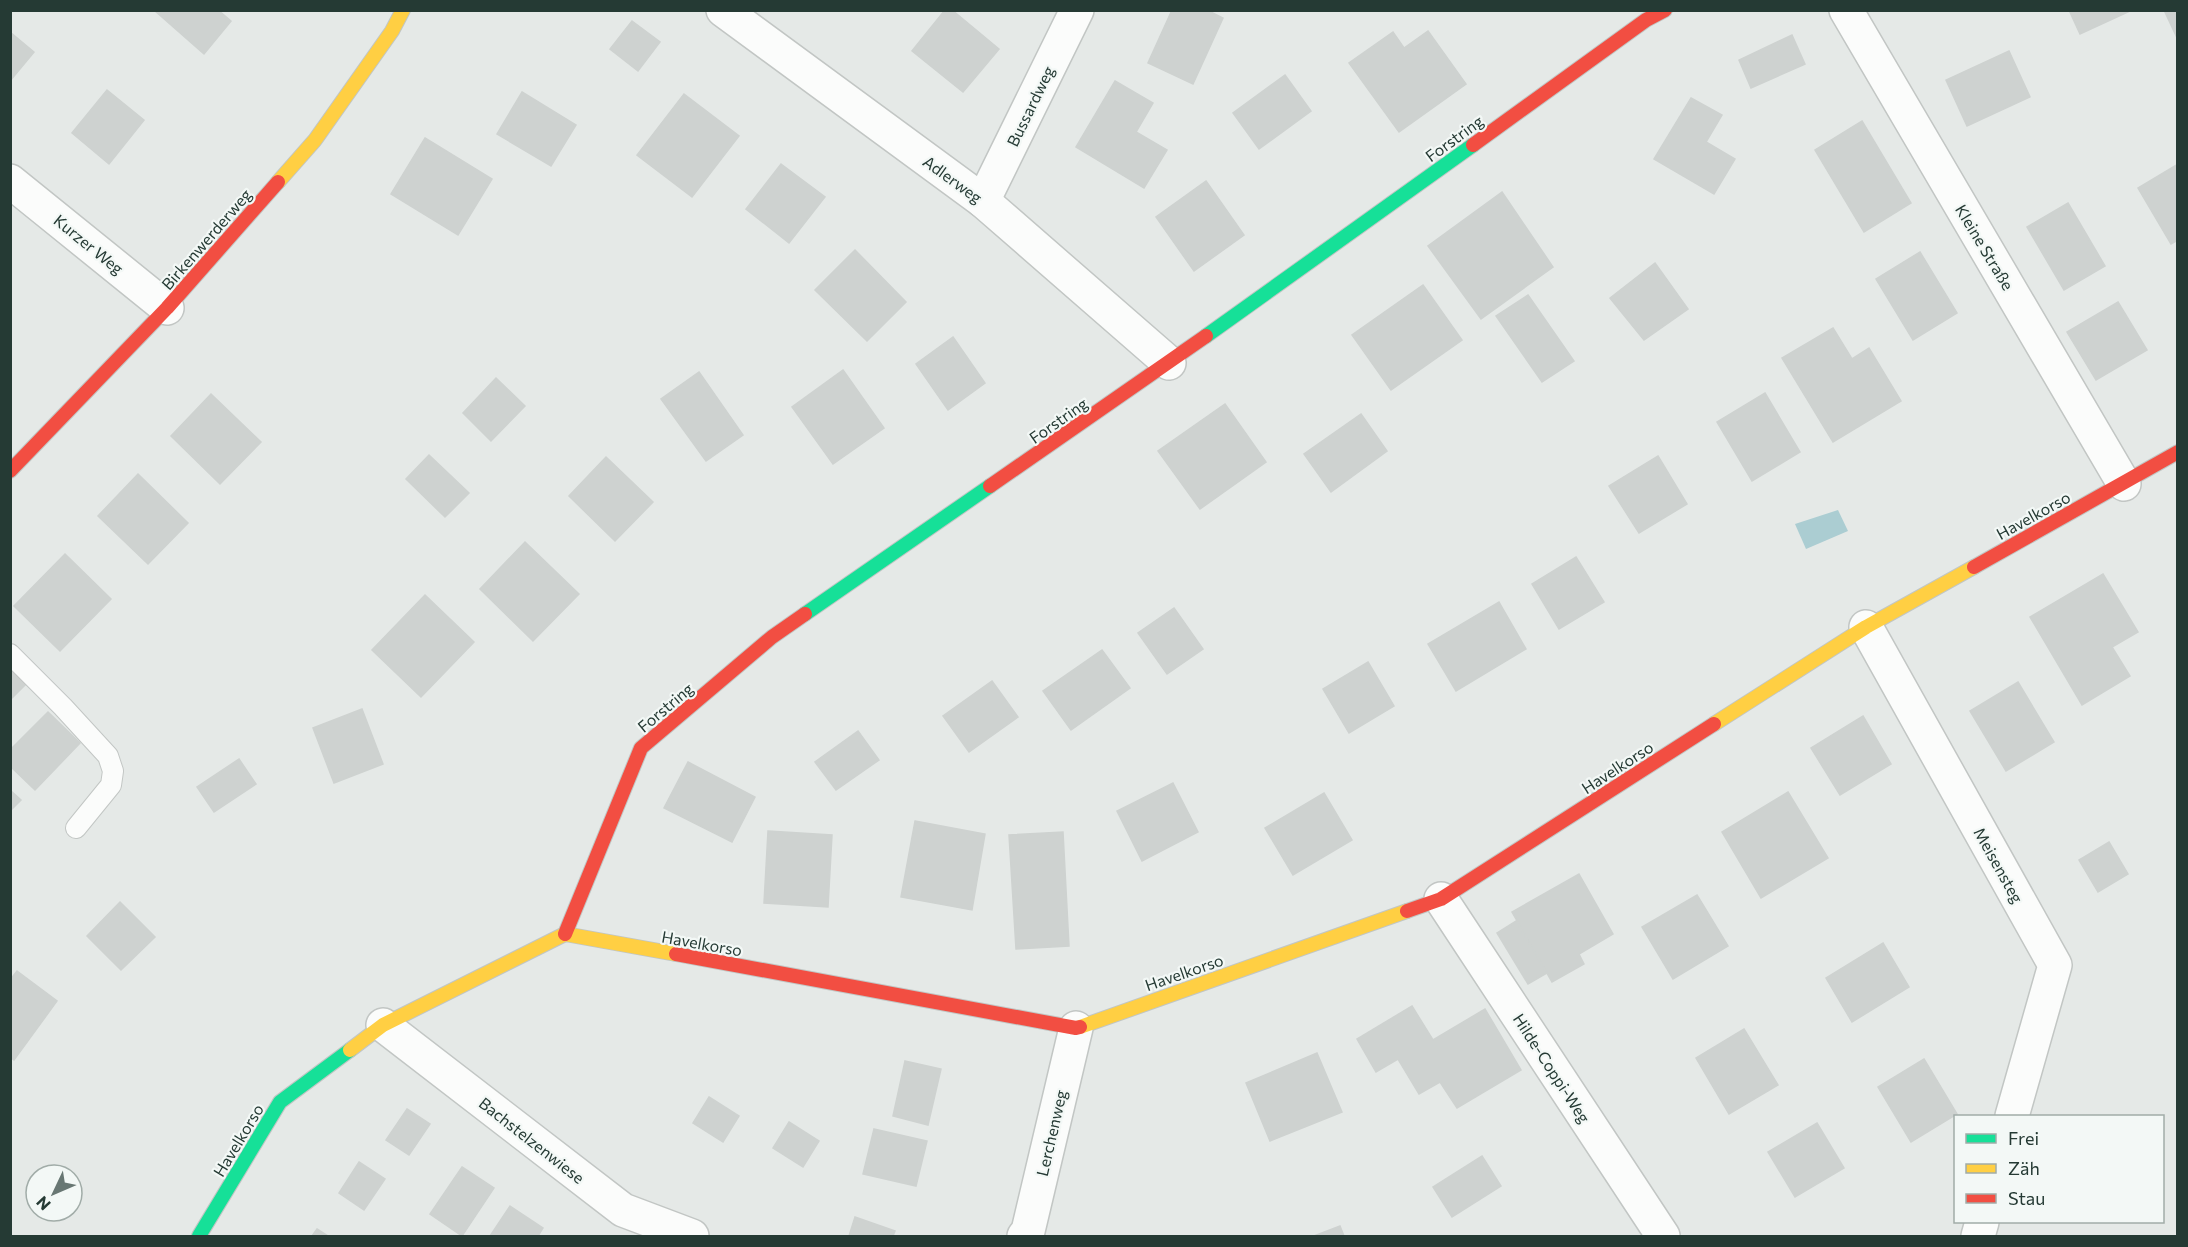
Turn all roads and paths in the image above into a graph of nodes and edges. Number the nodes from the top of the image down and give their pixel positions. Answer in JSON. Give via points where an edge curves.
{"nodes":[{"id":1,"x":403,"y":10,"type":"edge"},
{"id":2,"x":723,"y":10,"type":"edge"},
{"id":3,"x":1077,"y":10,"type":"edge"},
{"id":4,"x":1665,"y":10,"type":"edge"},
{"id":5,"x":1846,"y":10,"type":"edge"},
{"id":6,"x":10,"y":181,"type":"edge"},
{"id":7,"x":983,"y":201,"type":"junction"},
{"id":8,"x":167,"y":308,"type":"junction"},
{"id":9,"x":1169,"y":363,"type":"junction"},
{"id":10,"x":2178,"y":452,"type":"edge"},
{"id":11,"x":10,"y":471,"type":"edge"},
{"id":12,"x":2124,"y":484,"type":"junction"},
{"id":13,"x":1866,"y":627,"type":"junction"},
{"id":14,"x":10,"y":654,"type":"edge"},
{"id":15,"x":76,"y":828,"type":"dead end"},
{"id":16,"x":1442,"y":899,"type":"junction"},
{"id":17,"x":565,"y":934,"type":"junction"},
{"id":18,"x":383,"y":1025,"type":"junction"},
{"id":19,"x":1076,"y":1028,"type":"junction"},
{"id":20,"x":2012,"y":1115,"type":"edge"},
{"id":21,"x":202,"y":1235,"type":"edge"},
{"id":22,"x":692,"y":1236,"type":"edge"},
{"id":23,"x":1024,"y":1236,"type":"edge"},
{"id":24,"x":1663,"y":1236,"type":"edge"}],
"edges":[{"from":1,"to":8,"type":"street","name":"Birkenwerderweg","via":[[315,140]]},
{"from":2,"to":7,"type":"street","name":"Adlerweg"},
{"from":3,"to":7,"type":"street","name":"Bussardweg"},
{"from":4,"to":9,"type":"street","name":"Forstring"},
{"from":5,"to":12,"type":"street","name":"Kleine Straße"},
{"from":6,"to":8,"type":"street","name":"Kurzer Weg"},
{"from":7,"to":9,"type":"street","name":"Adlerweg"},
{"from":8,"to":11,"type":"street","name":"Birkenwerderweg"},
{"from":9,"to":17,"type":"street","name":"Forstring","via":[[772,637],[641,748]]},
{"from":10,"to":12,"type":"street","name":"Havelkorso"},
{"from":12,"to":13,"type":"street","name":"Havelkorso"},
{"from":13,"to":16,"type":"street","name":"Havelkorso"},
{"from":13,"to":20,"type":"street","name":"Meisensteg","via":[[2055,965]]},
{"from":14,"to":15,"type":"lane","via":[[108,756],[113,771],[111,785]]},
{"from":16,"to":19,"type":"street","name":"Havelkorso"},
{"from":16,"to":24,"type":"street","name":"Hilde-Coppi-Weg"},
{"from":17,"to":18,"type":"street","name":"Havelkorso"},
{"from":17,"to":19,"type":"street","name":"Havelkorso"},
{"from":18,"to":21,"type":"street","name":"Havelkorso","via":[[280,1102]]},
{"from":18,"to":22,"type":"street","name":"Bachstelzenwiese","via":[[623,1210]]},
{"from":19,"to":23,"type":"street","name":"Lerchenweg"}]}
